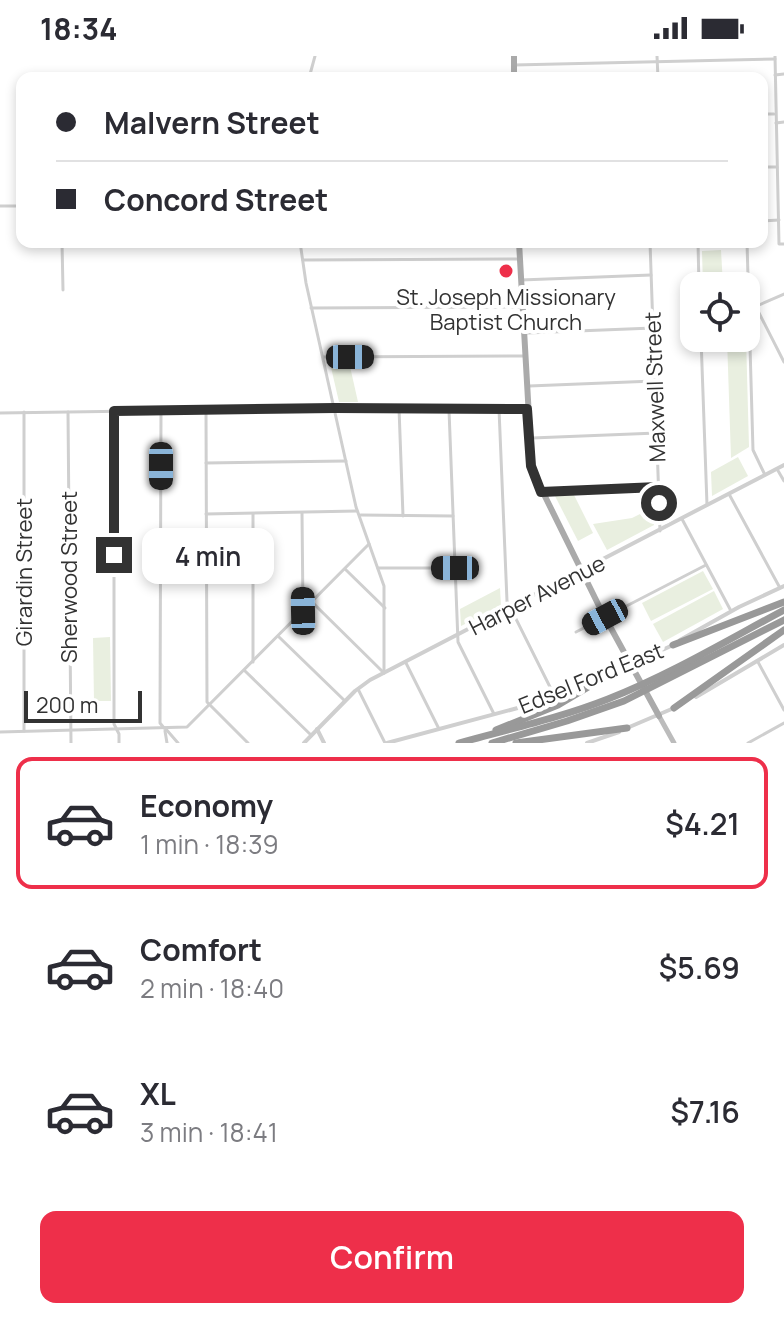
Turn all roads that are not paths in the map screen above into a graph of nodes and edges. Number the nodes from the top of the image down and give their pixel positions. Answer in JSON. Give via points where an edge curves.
{"nodes":[{"id":1,"x":514,"y":56,"type":"edge"},
{"id":2,"x":775,"y":57,"type":"edge"},
{"id":3,"x":658,"y":59,"type":"edge"},
{"id":4,"x":514,"y":65,"type":"junction"},
{"id":5,"x":514,"y":72,"type":"edge"},
{"id":6,"x":784,"y":74,"type":"edge"},
{"id":7,"x":775,"y":75,"type":"junction"},
{"id":8,"x":768,"y":114,"type":"edge"},
{"id":9,"x":776,"y":114,"type":"junction"},
{"id":10,"x":784,"y":122,"type":"edge"},
{"id":11,"x":776,"y":123,"type":"junction"},
{"id":12,"x":768,"y":167,"type":"edge"},
{"id":13,"x":777,"y":167,"type":"junction"},
{"id":14,"x":784,"y":195,"type":"edge"},
{"id":15,"x":778,"y":197,"type":"junction"},
{"id":16,"x":779,"y":220,"type":"junction"},
{"id":17,"x":768,"y":221,"type":"edge"},
{"id":18,"x":782,"y":244,"type":"edge"},
{"id":19,"x":62,"y":248,"type":"edge"},
{"id":20,"x":301,"y":248,"type":"edge"},
{"id":21,"x":519,"y":248,"type":"edge"},
{"id":22,"x":650,"y":248,"type":"edge"},
{"id":23,"x":698,"y":248,"type":"edge"},
{"id":24,"x":747,"y":248,"type":"edge"},
{"id":25,"x":520,"y":259,"type":"junction"},
{"id":26,"x":303,"y":260,"type":"junction"},
{"id":27,"x":699,"y":272,"type":"edge"},
{"id":28,"x":748,"y":272,"type":"edge"},
{"id":29,"x":651,"y":275,"type":"junction"},
{"id":30,"x":521,"y":280,"type":"junction"},
{"id":31,"x":63,"y":290,"type":"dead end"},
{"id":32,"x":784,"y":294,"type":"edge"},
{"id":33,"x":760,"y":305,"type":"edge"},
{"id":34,"x":522,"y":307,"type":"junction"},
{"id":35,"x":311,"y":308,"type":"junction"},
{"id":36,"x":760,"y":315,"type":"edge"},
{"id":37,"x":653,"y":328,"type":"junction"},
{"id":38,"x":523,"y":333,"type":"junction"},
{"id":39,"x":702,"y":352,"type":"edge"},
{"id":40,"x":750,"y":352,"type":"edge"},
{"id":41,"x":524,"y":356,"type":"junction"},
{"id":42,"x":323,"y":357,"type":"junction"},
{"id":43,"x":784,"y":362,"type":"edge"},
{"id":44,"x":655,"y":381,"type":"junction"},
{"id":45,"x":526,"y":386,"type":"junction"},
{"id":46,"x":335,"y":408,"type":"junction"},
{"id":47,"x":399,"y":408,"type":"junction"},
{"id":48,"x":449,"y":409,"type":"junction"},
{"id":49,"x":499,"y":409,"type":"junction"},
{"id":50,"x":527,"y":409,"type":"junction"},
{"id":51,"x":161,"y":410,"type":"junction"},
{"id":52,"x":206,"y":410,"type":"junction"},
{"id":53,"x":114,"y":411,"type":"junction"},
{"id":54,"x":24,"y":412,"type":"junction"},
{"id":55,"x":68,"y":412,"type":"junction"},
{"id":56,"x":0,"y":413,"type":"edge"},
{"id":57,"x":657,"y":433,"type":"junction"},
{"id":58,"x":529,"y":438,"type":"junction"},
{"id":59,"x":346,"y":461,"type":"junction"},
{"id":60,"x":206,"y":463,"type":"junction"},
{"id":61,"x":784,"y":465,"type":"edge"},
{"id":62,"x":777,"y":469,"type":"junction"},
{"id":63,"x":765,"y":475,"type":"junction"},
{"id":64,"x":784,"y":481,"type":"edge"},
{"id":65,"x":658,"y":487,"type":"junction"},
{"id":66,"x":541,"y":492,"type":"junction"},
{"id":67,"x":729,"y":494,"type":"junction"},
{"id":68,"x":707,"y":505,"type":"junction"},
{"id":69,"x":253,"y":513,"type":"junction"},
{"id":70,"x":302,"y":513,"type":"junction"},
{"id":71,"x":358,"y":513,"type":"junction"},
{"id":72,"x":206,"y":514,"type":"junction"},
{"id":73,"x":403,"y":516,"type":"junction"},
{"id":74,"x":453,"y":516,"type":"junction"},
{"id":75,"x":682,"y":519,"type":"junction"},
{"id":76,"x":660,"y":531,"type":"junction"},
{"id":77,"x":369,"y":544,"type":"junction"},
{"id":78,"x":706,"y":565,"type":"junction"},
{"id":79,"x":378,"y":568,"type":"junction"},
{"id":80,"x":455,"y":568,"type":"junction"},
{"id":81,"x":345,"y":569,"type":"junction"},
{"id":82,"x":581,"y":571,"type":"junction"},
{"id":83,"x":782,"y":587,"type":"edge"},
{"id":84,"x":313,"y":602,"type":"junction"},
{"id":85,"x":784,"y":602,"type":"edge"},
{"id":86,"x":385,"y":608,"type":"junction"},
{"id":87,"x":511,"y":608,"type":"junction"},
{"id":88,"x":784,"y":610,"type":"edge"},
{"id":89,"x":303,"y":611,"type":"junction"},
{"id":90,"x":731,"y":611,"type":"junction"},
{"id":91,"x":605,"y":617,"type":"junction"},
{"id":92,"x":784,"y":620,"type":"edge"},
{"id":93,"x":784,"y":630,"type":"edge"},
{"id":94,"x":576,"y":632,"type":"dead end"},
{"id":95,"x":458,"y":636,"type":"junction"},
{"id":96,"x":278,"y":637,"type":"junction"},
{"id":97,"x":673,"y":645,"type":"junction"},
{"id":98,"x":784,"y":645,"type":"edge"},
{"id":99,"x":253,"y":662,"type":"junction"},
{"id":100,"x":758,"y":662,"type":"junction"},
{"id":101,"x":406,"y":663,"type":"junction"},
{"id":102,"x":632,"y":668,"type":"junction"},
{"id":103,"x":245,"y":671,"type":"junction"},
{"id":104,"x":615,"y":671,"type":"junction"},
{"id":105,"x":384,"y":673,"type":"junction"},
{"id":106,"x":358,"y":688,"type":"junction"},
{"id":107,"x":554,"y":695,"type":"junction"},
{"id":108,"x":345,"y":701,"type":"junction"},
{"id":109,"x":210,"y":705,"type":"junction"},
{"id":110,"x":674,"y":708,"type":"junction"},
{"id":111,"x":784,"y":710,"type":"edge"},
{"id":112,"x":494,"y":714,"type":"junction"},
{"id":113,"x":659,"y":716,"type":"junction"},
{"id":114,"x":784,"y":723,"type":"edge"},
{"id":115,"x":164,"y":728,"type":"junction"},
{"id":116,"x":627,"y":728,"type":"junction"},
{"id":117,"x":116,"y":729,"type":"junction"},
{"id":118,"x":317,"y":729,"type":"junction"},
{"id":119,"x":439,"y":729,"type":"junction"},
{"id":120,"x":70,"y":730,"type":"junction"},
{"id":121,"x":24,"y":731,"type":"junction"},
{"id":122,"x":0,"y":732,"type":"edge"},
{"id":123,"x":311,"y":736,"type":"junction"},
{"id":124,"x":481,"y":737,"type":"junction"},
{"id":125,"x":71,"y":743,"type":"edge"},
{"id":126,"x":119,"y":743,"type":"edge"},
{"id":127,"x":167,"y":743,"type":"edge"},
{"id":128,"x":178,"y":743,"type":"edge"},
{"id":129,"x":248,"y":743,"type":"edge"},
{"id":130,"x":304,"y":743,"type":"edge"},
{"id":131,"x":324,"y":743,"type":"edge"},
{"id":132,"x":386,"y":743,"type":"edge"},
{"id":133,"x":459,"y":743,"type":"edge"},
{"id":134,"x":492,"y":743,"type":"edge"},
{"id":135,"x":516,"y":743,"type":"edge"},
{"id":136,"x":587,"y":743,"type":"edge"},
{"id":137,"x":674,"y":743,"type":"edge"},
{"id":138,"x":748,"y":743,"type":"edge"}],
"edges":[{"from":1,"to":4,"type":"main road"},
{"from":2,"to":3,"type":"street"},
{"from":2,"to":7,"type":"street"},
{"from":3,"to":4,"type":"street"},
{"from":4,"to":5,"type":"main road"},
{"from":6,"to":7,"type":"street"},
{"from":7,"to":9,"type":"street"},
{"from":8,"to":9,"type":"street"},
{"from":9,"to":11,"type":"street"},
{"from":10,"to":11,"type":"street"},
{"from":11,"to":13,"type":"street"},
{"from":12,"to":13,"type":"street"},
{"from":13,"to":15,"type":"street"},
{"from":14,"to":15,"type":"street"},
{"from":15,"to":16,"type":"street"},
{"from":16,"to":17,"type":"street"},
{"from":16,"to":18,"type":"street"},
{"from":19,"to":31,"type":"street"},
{"from":20,"to":26,"type":"street"},
{"from":21,"to":25,"type":"main road"},
{"from":22,"to":29,"type":"street","name":"Maxwell Street"},
{"from":23,"to":27,"type":"street"},
{"from":24,"to":28,"type":"street"},
{"from":25,"to":26,"type":"street"},
{"from":25,"to":30,"type":"main road"},
{"from":26,"to":35,"type":"street"},
{"from":29,"to":30,"type":"street"},
{"from":29,"to":37,"type":"street","name":"Maxwell Street"},
{"from":30,"to":34,"type":"main road"},
{"from":32,"to":33,"type":"street"},
{"from":34,"to":35,"type":"street"},
{"from":34,"to":38,"type":"main road"},
{"from":35,"to":42,"type":"street"},
{"from":36,"to":43,"type":"street"},
{"from":37,"to":38,"type":"street"},
{"from":37,"to":44,"type":"street","name":"Maxwell Street"},
{"from":38,"to":41,"type":"main road"},
{"from":39,"to":68,"type":"street"},
{"from":40,"to":63,"type":"street","via":[[753,450]]},
{"from":41,"to":42,"type":"street"},
{"from":41,"to":45,"type":"main road"},
{"from":42,"to":46,"type":"street"},
{"from":44,"to":45,"type":"street"},
{"from":44,"to":57,"type":"street","name":"Maxwell Street"},
{"from":45,"to":50,"type":"main road"},
{"from":46,"to":47,"type":"street"},
{"from":46,"to":52,"type":"street"},
{"from":46,"to":59,"type":"street"},
{"from":47,"to":48,"type":"street"},
{"from":47,"to":73,"type":"street"},
{"from":48,"to":49,"type":"street"},
{"from":48,"to":74,"type":"street"},
{"from":49,"to":50,"type":"street"},
{"from":49,"to":87,"type":"street"},
{"from":50,"to":58,"type":"main road"},
{"from":51,"to":52,"type":"street"},
{"from":51,"to":53,"type":"street"},
{"from":51,"to":115,"type":"street"},
{"from":52,"to":60,"type":"street"},
{"from":53,"to":55,"type":"street"},
{"from":53,"to":117,"type":"street"},
{"from":54,"to":55,"type":"street"},
{"from":54,"to":56,"type":"street"},
{"from":54,"to":121,"type":"street","name":"Girardin Street"},
{"from":55,"to":120,"type":"street","name":"Sherwood Street"},
{"from":57,"to":58,"type":"street"},
{"from":57,"to":65,"type":"street","name":"Maxwell Street"},
{"from":58,"to":66,"type":"main road","via":[[532,470]]},
{"from":59,"to":60,"type":"street"},
{"from":59,"to":71,"type":"street"},
{"from":60,"to":72,"type":"street"},
{"from":61,"to":62,"type":"street","name":"Harper Avenue"},
{"from":62,"to":63,"type":"street","name":"Harper Avenue"},
{"from":62,"to":64,"type":"street"},
{"from":63,"to":67,"type":"street","name":"Harper Avenue"},
{"from":65,"to":66,"type":"street"},
{"from":65,"to":76,"type":"street","name":"Maxwell Street"},
{"from":66,"to":82,"type":"main road"},
{"from":67,"to":68,"type":"street","name":"Harper Avenue"},
{"from":67,"to":83,"type":"street"},
{"from":68,"to":75,"type":"street","name":"Harper Avenue"},
{"from":69,"to":70,"type":"street"},
{"from":69,"to":72,"type":"street"},
{"from":69,"to":99,"type":"street"},
{"from":70,"to":71,"type":"street"},
{"from":70,"to":89,"type":"street"},
{"from":71,"to":73,"type":"street"},
{"from":71,"to":77,"type":"street"},
{"from":72,"to":109,"type":"street"},
{"from":73,"to":74,"type":"street"},
{"from":74,"to":80,"type":"street"},
{"from":75,"to":76,"type":"street","name":"Harper Avenue"},
{"from":75,"to":78,"type":"street"},
{"from":76,"to":82,"type":"street","name":"Harper Avenue"},
{"from":77,"to":79,"type":"street"},
{"from":77,"to":81,"type":"street"},
{"from":78,"to":90,"type":"street"},
{"from":78,"to":91,"type":"street"},
{"from":79,"to":80,"type":"street"},
{"from":79,"to":86,"type":"street"},
{"from":80,"to":95,"type":"street"},
{"from":81,"to":84,"type":"street"},
{"from":81,"to":86,"type":"street"},
{"from":82,"to":87,"type":"street","name":"Harper Avenue"},
{"from":82,"to":91,"type":"main road"},
{"from":83,"to":90,"type":"street","name":"Edsel Ford East"},
{"from":84,"to":89,"type":"street"},
{"from":84,"to":105,"type":"street"},
{"from":85,"to":97,"type":"highway"},
{"from":86,"to":105,"type":"street"},
{"from":87,"to":95,"type":"street","name":"Harper Avenue"},
{"from":87,"to":107,"type":"street"},
{"from":88,"to":124,"type":"highway","via":[[621,694]]},
{"from":89,"to":96,"type":"street"},
{"from":90,"to":97,"type":"street","name":"Edsel Ford East"},
{"from":91,"to":94,"type":"street"},
{"from":91,"to":102,"type":"main road"},
{"from":92,"to":134,"type":"highway","via":[[624,701]]},
{"from":93,"to":110,"type":"highway"},
{"from":95,"to":101,"type":"street","name":"Harper Avenue"},
{"from":95,"to":112,"type":"street"},
{"from":96,"to":99,"type":"street"},
{"from":96,"to":108,"type":"street"},
{"from":97,"to":102,"type":"street","name":"Edsel Ford East"},
{"from":98,"to":100,"type":"street"},
{"from":99,"to":103,"type":"street"},
{"from":100,"to":110,"type":"street"},
{"from":100,"to":111,"type":"street"},
{"from":101,"to":105,"type":"street","name":"Harper Avenue"},
{"from":101,"to":119,"type":"street"},
{"from":102,"to":104,"type":"street","name":"Edsel Ford East"},
{"from":102,"to":113,"type":"main road"},
{"from":103,"to":109,"type":"street"},
{"from":103,"to":123,"type":"street"},
{"from":104,"to":107,"type":"street","name":"Edsel Ford East"},
{"from":104,"to":124,"type":"highway","via":[[558,705]]},
{"from":105,"to":106,"type":"street","name":"Harper Avenue"},
{"from":106,"to":108,"type":"street","name":"Harper Avenue"},
{"from":106,"to":132,"type":"street"},
{"from":107,"to":112,"type":"street","name":"Edsel Ford East"},
{"from":108,"to":118,"type":"street","name":"Harper Avenue"},
{"from":109,"to":115,"type":"street","via":[[187,727]]},
{"from":109,"to":129,"type":"street"},
{"from":110,"to":113,"type":"street"},
{"from":112,"to":119,"type":"street","name":"Edsel Ford East"},
{"from":113,"to":116,"type":"street"},
{"from":113,"to":137,"type":"main road"},
{"from":114,"to":138,"type":"street"},
{"from":115,"to":117,"type":"street"},
{"from":115,"to":127,"type":"street"},
{"from":115,"to":128,"type":"street"},
{"from":116,"to":135,"type":"highway"},
{"from":116,"to":136,"type":"street"},
{"from":117,"to":120,"type":"street"},
{"from":117,"to":126,"type":"street"},
{"from":118,"to":123,"type":"street","name":"Harper Avenue"},
{"from":118,"to":131,"type":"street"},
{"from":119,"to":132,"type":"street","name":"Edsel Ford East"},
{"from":120,"to":121,"type":"street"},
{"from":120,"to":125,"type":"street","name":"Sherwood Street"},
{"from":121,"to":122,"type":"street"},
{"from":123,"to":130,"type":"street","name":"Harper Avenue"},
{"from":124,"to":133,"type":"highway"}]}
